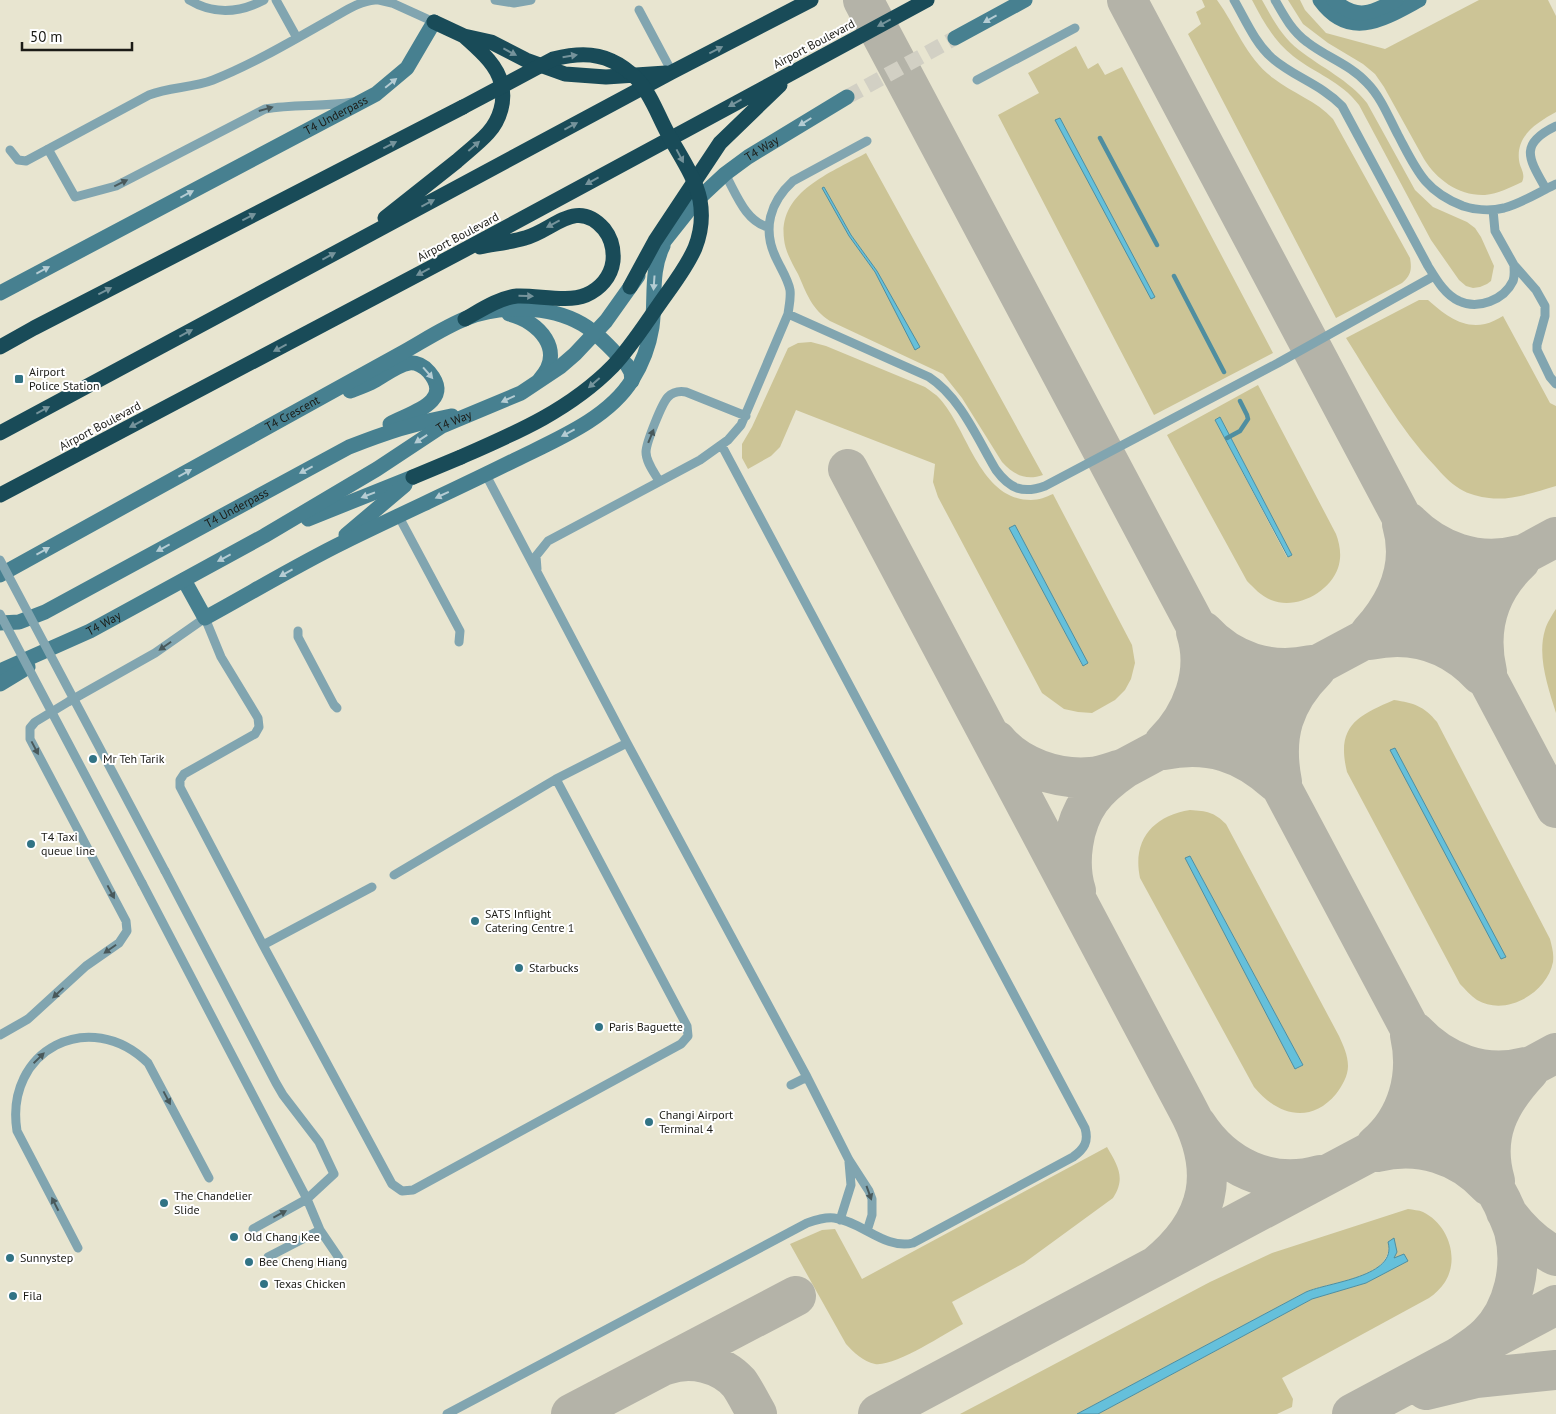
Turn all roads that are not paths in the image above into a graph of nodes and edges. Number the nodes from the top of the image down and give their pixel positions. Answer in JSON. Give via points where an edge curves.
{"nodes":[{"id":1,"x":189,"y":0,"type":"edge"},
{"id":2,"x":264,"y":0,"type":"edge"},
{"id":3,"x":276,"y":0,"type":"edge"},
{"id":4,"x":377,"y":0,"type":"edge"},
{"id":5,"x":495,"y":0,"type":"edge"},
{"id":6,"x":532,"y":0,"type":"edge"},
{"id":7,"x":811,"y":0,"type":"edge"},
{"id":8,"x":927,"y":0,"type":"edge"},
{"id":9,"x":1025,"y":0,"type":"edge"},
{"id":10,"x":1234,"y":0,"type":"edge"},
{"id":11,"x":1276,"y":0,"type":"edge"},
{"id":12,"x":1320,"y":0,"type":"edge"},
{"id":13,"x":1334,"y":0,"type":"edge"},
{"id":14,"x":1396,"y":0,"type":"edge"},
{"id":15,"x":1419,"y":0,"type":"edge"},
{"id":16,"x":639,"y":10,"type":"dead end"},
{"id":17,"x":434,"y":22,"type":"junction"},
{"id":18,"x":1075,"y":28,"type":"dead end"},
{"id":19,"x":464,"y":36,"type":"junction"},
{"id":20,"x":297,"y":38,"type":"junction"},
{"id":21,"x":955,"y":38,"type":"tunnel mouth"},
{"id":22,"x":793,"y":71,"type":"junction"},
{"id":23,"x":672,"y":72,"type":"junction"},
{"id":24,"x":977,"y":80,"type":"dead end"},
{"id":25,"x":847,"y":97,"type":"tunnel mouth"},
{"id":26,"x":365,"y":100,"type":"junction"},
{"id":27,"x":1556,"y":126,"type":"edge"},
{"id":28,"x":867,"y":141,"type":"dead end"},
{"id":29,"x":48,"y":149,"type":"junction"},
{"id":30,"x":10,"y":150,"type":"dead end"},
{"id":31,"x":725,"y":174,"type":"junction"},
{"id":32,"x":1556,"y":184,"type":"edge"},
{"id":33,"x":1546,"y":189,"type":"junction"},
{"id":34,"x":1493,"y":210,"type":"junction"},
{"id":35,"x":768,"y":226,"type":"junction"},
{"id":36,"x":667,"y":236,"type":"junction"},
{"id":37,"x":354,"y":243,"type":"junction"},
{"id":38,"x":466,"y":249,"type":"junction"},
{"id":39,"x":1514,"y":265,"type":"junction"},
{"id":40,"x":1434,"y":276,"type":"junction"},
{"id":41,"x":630,"y":286,"type":"junction"},
{"id":42,"x":0,"y":293,"type":"edge"},
{"id":43,"x":493,"y":311,"type":"junction"},
{"id":44,"x":788,"y":314,"type":"junction"},
{"id":45,"x":465,"y":319,"type":"junction"},
{"id":46,"x":594,"y":334,"type":"junction"},
{"id":47,"x":0,"y":347,"type":"edge"},
{"id":48,"x":632,"y":381,"type":"junction"},
{"id":49,"x":535,"y":384,"type":"junction"},
{"id":50,"x":1556,"y":384,"type":"edge"},
{"id":51,"x":480,"y":411,"type":"junction"},
{"id":52,"x":289,"y":415,"type":"junction"},
{"id":53,"x":746,"y":416,"type":"junction"},
{"id":54,"x":0,"y":433,"type":"edge"},
{"id":55,"x":722,"y":446,"type":"junction"},
{"id":56,"x":349,"y":447,"type":"junction"},
{"id":57,"x":486,"y":475,"type":"junction"},
{"id":58,"x":414,"y":477,"type":"junction"},
{"id":59,"x":658,"y":481,"type":"junction"},
{"id":60,"x":0,"y":496,"type":"edge"},
{"id":61,"x":398,"y":516,"type":"junction"},
{"id":62,"x":264,"y":536,"type":"junction"},
{"id":63,"x":328,"y":550,"type":"junction"},
{"id":64,"x":0,"y":560,"type":"edge"},
{"id":65,"x":0,"y":575,"type":"edge"},
{"id":66,"x":539,"y":577,"type":"junction"},
{"id":67,"x":184,"y":580,"type":"junction"},
{"id":68,"x":0,"y":614,"type":"edge"},
{"id":69,"x":205,"y":618,"type":"junction"},
{"id":70,"x":0,"y":623,"type":"edge"},
{"id":71,"x":90,"y":631,"type":"junction"},
{"id":72,"x":298,"y":631,"type":"dead end"},
{"id":73,"x":459,"y":642,"type":"dead end"},
{"id":74,"x":37,"y":654,"type":"junction"},
{"id":75,"x":0,"y":663,"type":"edge"},
{"id":76,"x":0,"y":671,"type":"edge"},
{"id":77,"x":0,"y":684,"type":"edge"},
{"id":78,"x":337,"y":708,"type":"dead end"},
{"id":79,"x":627,"y":743,"type":"junction"},
{"id":80,"x":556,"y":779,"type":"junction"},
{"id":81,"x":394,"y":876,"type":"dead end"},
{"id":82,"x":372,"y":887,"type":"dead end"},
{"id":83,"x":263,"y":945,"type":"junction"},
{"id":84,"x":0,"y":1035,"type":"edge"},
{"id":85,"x":807,"y":1077,"type":"junction"},
{"id":86,"x":791,"y":1085,"type":"dead end"},
{"id":87,"x":849,"y":1160,"type":"junction"},
{"id":88,"x":210,"y":1178,"type":"dead end"},
{"id":89,"x":307,"y":1199,"type":"junction"},
{"id":90,"x":840,"y":1220,"type":"junction"},
{"id":91,"x":253,"y":1229,"type":"dead end"},
{"id":92,"x":320,"y":1230,"type":"junction"},
{"id":93,"x":866,"y":1231,"type":"junction"},
{"id":94,"x":78,"y":1248,"type":"dead end"},
{"id":95,"x":268,"y":1257,"type":"dead end"},
{"id":96,"x":339,"y":1258,"type":"dead end"},
{"id":97,"x":447,"y":1414,"type":"edge"}],
"edges":[{"from":1,"to":2,"type":"lane","via":[[223,11],[244,9]]},
{"from":3,"to":20,"type":"lane"},
{"from":4,"to":17,"type":"lane","via":[[392,3]]},
{"from":4,"to":20,"type":"lane","via":[[351,8]]},
{"from":5,"to":6,"type":"lane","via":[[514,3]]},
{"from":23,"to":7,"type":"highway","one_way":true},
{"from":8,"to":22,"type":"highway","name":"Airport Boulevard","one_way":true},
{"from":9,"to":21,"type":"main road","one_way":true},
{"from":10,"to":40,"type":"lane","via":[[1272,57],[1328,93],[1342,106]]},
{"from":11,"to":34,"type":"lane","via":[[1289,24],[1306,42],[1367,82],[1414,165],[1432,189],[1468,208]]},
{"from":12,"to":15,"type":"main road","via":[[1335,16],[1362,24],[1383,19]]},
{"from":13,"to":14,"type":"main road","via":[[1349,11],[1363,13]]},
{"from":16,"to":23,"type":"lane"},
{"from":17,"to":19,"type":"highway"},
{"from":26,"to":17,"type":"main road","name":"T4 Underpass","one_way":true,"via":[[387,87],[407,68]]},
{"from":18,"to":24,"type":"lane"},
{"from":19,"to":23,"type":"highway","one_way":true,"via":[[490,42],[546,69],[564,74],[606,77]]},
{"from":37,"to":19,"type":"highway","one_way":true,"via":[[473,147],[498,119],[502,107],[501,82],[486,56]]},
{"from":20,"to":29,"type":"lane","via":[[211,81],[166,89],[149,96]]},
{"from":22,"to":38,"type":"highway","name":"Airport Boulevard","one_way":true},
{"from":22,"to":41,"type":"highway","via":[[720,143],[655,240]]},
{"from":37,"to":23,"type":"highway","one_way":true},
{"from":25,"to":31,"type":"main road","name":"T4 Way","one_way":true},
{"from":29,"to":26,"type":"lane","one_way":true,"via":[[75,197],[116,186],[265,109]]},
{"from":42,"to":26,"type":"main road","name":"T4 Underpass","one_way":true},
{"from":27,"to":33,"type":"lane","via":[[1538,136],[1531,146],[1531,161]]},
{"from":28,"to":35,"type":"lane","via":[[793,181],[772,208]]},
{"from":29,"to":30,"type":"lane","via":[[22,161]]},
{"from":31,"to":35,"type":"lane","via":[[747,214]]},
{"from":31,"to":36,"type":"main road","name":"T4 Way","via":[[696,201]]},
{"from":32,"to":33,"type":"lane"},
{"from":33,"to":34,"type":"lane","via":[[1516,204]]},
{"from":34,"to":39,"type":"lane","via":[[1495,232]]},
{"from":35,"to":44,"type":"lane","via":[[770,244],[788,283]]},
{"from":36,"to":41,"type":"main road","name":"T4 Way"},
{"from":36,"to":48,"type":"main road","one_way":true,"via":[[655,268],[648,347]]},
{"from":54,"to":37,"type":"highway","one_way":true},
{"from":45,"to":38,"type":"highway","one_way":true,"via":[[506,298],[584,296],[603,284],[614,256],[608,234],[602,227],[586,217],[577,216],[569,216],[527,238]]},
{"from":38,"to":60,"type":"highway","name":"Airport Boulevard","one_way":true},
{"from":39,"to":40,"type":"lane","via":[[1513,281],[1503,293],[1490,302],[1474,305],[1458,301]]},
{"from":39,"to":50,"type":"lane","via":[[1536,290],[1544,306],[1545,316],[1537,350]]},
{"from":40,"to":44,"type":"lane","via":[[1045,486],[1024,490],[1004,481],[952,397],[936,382]]},
{"from":41,"to":46,"type":"main road","name":"T4 Way"},
{"from":43,"to":45,"type":"main road","name":"T4 Crescent"},
{"from":43,"to":46,"type":"main road","name":"T4 Crescent","via":[[553,313],[582,324]]},
{"from":43,"to":49,"type":"main road","via":[[512,314],[542,332],[550,350],[550,361]]},
{"from":44,"to":53,"type":"lane"},
{"from":45,"to":52,"type":"main road","name":"T4 Crescent"},
{"from":46,"to":48,"type":"main road","name":"T4 Crescent","via":[[627,365]]},
{"from":46,"to":49,"type":"main road","name":"T4 Way","via":[[560,367]]},
{"from":47,"to":58,"type":"highway","one_way":true,"bridge":true,"via":[[553,59],[584,54],[613,62],[637,79],[648,94],[693,181],[702,218],[695,248],[639,334],[613,366],[584,392],[546,418]]},
{"from":48,"to":57,"type":"main road","one_way":true,"via":[[619,398],[588,422]]},
{"from":49,"to":51,"type":"main road","name":"T4 Way","one_way":true},
{"from":51,"to":56,"type":"main road","name":"T4 Underpass","via":[[418,422]]},
{"from":51,"to":62,"type":"main road","name":"T4 Way","one_way":true,"via":[[442,426]]},
{"from":52,"to":56,"type":"main road","one_way":true,"via":[[372,382],[405,364],[416,363],[429,373],[436,392],[429,405]]},
{"from":65,"to":52,"type":"main road","name":"T4 Crescent","one_way":true},
{"from":53,"to":55,"type":"lane","via":[[735,434]]},
{"from":59,"to":53,"type":"lane","one_way":true,"via":[[646,452],[665,402],[673,393],[686,392]]},
{"from":55,"to":59,"type":"lane"},
{"from":55,"to":93,"type":"lane","via":[[1087,1135],[1084,1148],[1073,1157],[912,1243],[899,1244]]},
{"from":56,"to":70,"type":"main road","name":"T4 Underpass","one_way":true,"via":[[45,612],[19,622]]},
{"from":57,"to":61,"type":"main road","one_way":true},
{"from":57,"to":66,"type":"lane"},
{"from":58,"to":62,"type":"main road","one_way":true},
{"from":58,"to":63,"type":"main road"},
{"from":59,"to":66,"type":"lane","via":[[548,541],[536,556]]},
{"from":61,"to":63,"type":"main road"},
{"from":61,"to":73,"type":"lane","via":[[460,631]]},
{"from":62,"to":67,"type":"main road","name":"T4 Way","one_way":true},
{"from":63,"to":69,"type":"main road","one_way":true},
{"from":64,"to":89,"type":"lane","bridge":true,"via":[[276,1083],[327,1156],[334,1174]]},
{"from":66,"to":79,"type":"lane"},
{"from":67,"to":69,"type":"main road"},
{"from":67,"to":71,"type":"main road","name":"T4 Way"},
{"from":68,"to":89,"type":"lane","bridge":true},
{"from":69,"to":83,"type":"lane","via":[[222,657],[258,718],[259,727],[255,734],[184,774],[180,787]]},
{"from":69,"to":84,"type":"lane","one_way":true,"via":[[155,653],[68,702],[30,728],[30,740],[126,920],[127,931],[119,943],[86,966],[42,1008]]},
{"from":71,"to":74,"type":"main road","name":"T4 Way"},
{"from":71,"to":77,"type":"main road"},
{"from":72,"to":78,"type":"lane","via":[[311,664]]},
{"from":74,"to":75,"type":"main road"},
{"from":74,"to":76,"type":"main road","name":"T4 Way"},
{"from":79,"to":80,"type":"lane"},
{"from":79,"to":85,"type":"lane"},
{"from":80,"to":81,"type":"lane"},
{"from":80,"to":83,"type":"lane","via":[[687,1026],[688,1036],[680,1044],[413,1190],[402,1191],[392,1184]]},
{"from":82,"to":83,"type":"lane"},
{"from":85,"to":86,"type":"lane"},
{"from":85,"to":87,"type":"lane"},
{"from":87,"to":90,"type":"lane","via":[[852,1185]]},
{"from":87,"to":93,"type":"lane","one_way":true,"via":[[872,1199],[872,1215]]},
{"from":94,"to":88,"type":"lane","one_way":true,"via":[[17,1131],[15,1118],[18,1093],[25,1076],[36,1060],[57,1045],[93,1037],[118,1042],[139,1054],[148,1063]]},
{"from":91,"to":89,"type":"lane","one_way":true},
{"from":89,"to":92,"type":"lane"},
{"from":90,"to":93,"type":"lane"},
{"from":90,"to":97,"type":"lane","via":[[819,1219],[790,1232]]},
{"from":92,"to":95,"type":"lane"},
{"from":92,"to":96,"type":"lane"}]}
